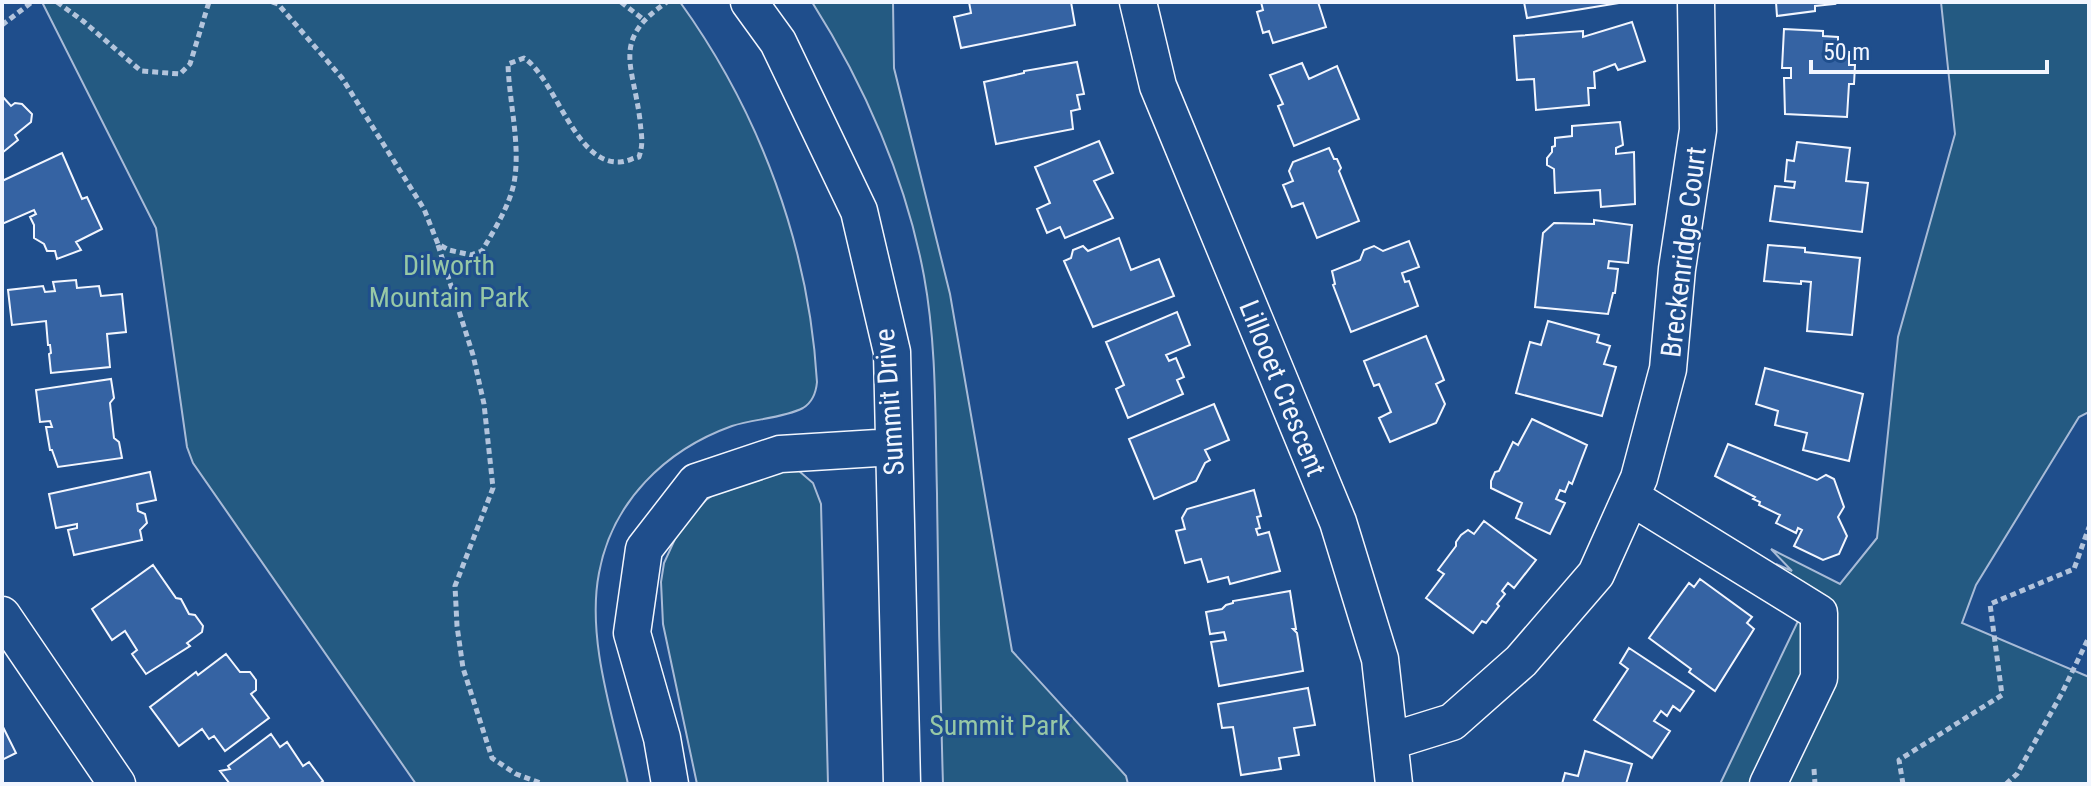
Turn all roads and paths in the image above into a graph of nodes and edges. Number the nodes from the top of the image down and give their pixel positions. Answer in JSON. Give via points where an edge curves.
{"nodes":[{"id":1,"x":32,"y":2,"type":"edge"},
{"id":2,"x":57,"y":2,"type":"edge"},
{"id":3,"x":209,"y":2,"type":"edge"},
{"id":4,"x":272,"y":2,"type":"edge"},
{"id":5,"x":621,"y":2,"type":"edge"},
{"id":6,"x":667,"y":2,"type":"edge"},
{"id":7,"x":749,"y":2,"type":"edge"},
{"id":8,"x":1138,"y":2,"type":"edge"},
{"id":9,"x":1696,"y":2,"type":"edge"},
{"id":10,"x":644,"y":20,"type":"junction"},
{"id":11,"x":2,"y":25,"type":"edge"},
{"id":12,"x":438,"y":244,"type":"junction"},
{"id":13,"x":894,"y":447,"type":"junction"},
{"id":14,"x":1631,"y":497,"type":"junction"},
{"id":15,"x":2089,"y":527,"type":"edge"},
{"id":16,"x":2,"y":615,"type":"edge"},
{"id":17,"x":2089,"y":637,"type":"edge"},
{"id":18,"x":1391,"y":741,"type":"junction"},
{"id":19,"x":117,"y":784,"type":"edge"},
{"id":20,"x":543,"y":784,"type":"edge"},
{"id":21,"x":670,"y":784,"type":"edge"},
{"id":22,"x":902,"y":784,"type":"edge"},
{"id":23,"x":1394,"y":784,"type":"edge"},
{"id":24,"x":1768,"y":784,"type":"edge"},
{"id":25,"x":1903,"y":784,"type":"edge"},
{"id":26,"x":2006,"y":784,"type":"edge"}],
"edges":[{"from":1,"to":11,"type":"path"},
{"from":2,"to":3,"type":"path","via":[[141,71],[180,74],[190,64]]},
{"from":4,"to":12,"type":"path","via":[[342,78],[424,209]]},
{"from":5,"to":10,"type":"path"},
{"from":6,"to":10,"type":"path"},
{"from":7,"to":13,"type":"street","name":"Summit Drive","via":[[778,42],[859,211],[892,352]]},
{"from":8,"to":18,"type":"street","name":"Lillooet Crescent","via":[[1158,86],[1338,522],[1380,659]]},
{"from":9,"to":14,"type":"street","name":"Breckenridge Court","via":[[1698,130],[1668,369]]},
{"from":10,"to":12,"type":"path","via":[[630,42],[630,72],[644,142],[639,157],[605,160],[579,138],[537,66],[524,58],[508,64],[516,162],[504,211],[482,251],[471,255]]},
{"from":12,"to":20,"type":"path","via":[[473,355],[493,488],[455,586],[463,668],[492,758]]},
{"from":13,"to":21,"type":"street","via":[[780,454],[696,482],[644,549],[632,633]]},
{"from":13,"to":22,"type":"street","name":"Summit Drive"},
{"from":14,"to":18,"type":"street","name":"Breckenridge Court","via":[[1596,574],[1521,661],[1452,722]]},
{"from":14,"to":24,"type":"street","via":[[1819,613],[1819,678]]},
{"from":15,"to":25,"type":"path","via":[[2074,569],[1990,604],[2002,695],[1899,760]]},
{"from":16,"to":19,"type":"street"},
{"from":17,"to":26,"type":"path","via":[[2017,774]]},
{"from":18,"to":23,"type":"street","name":"Lillooet Crescent"}]}
